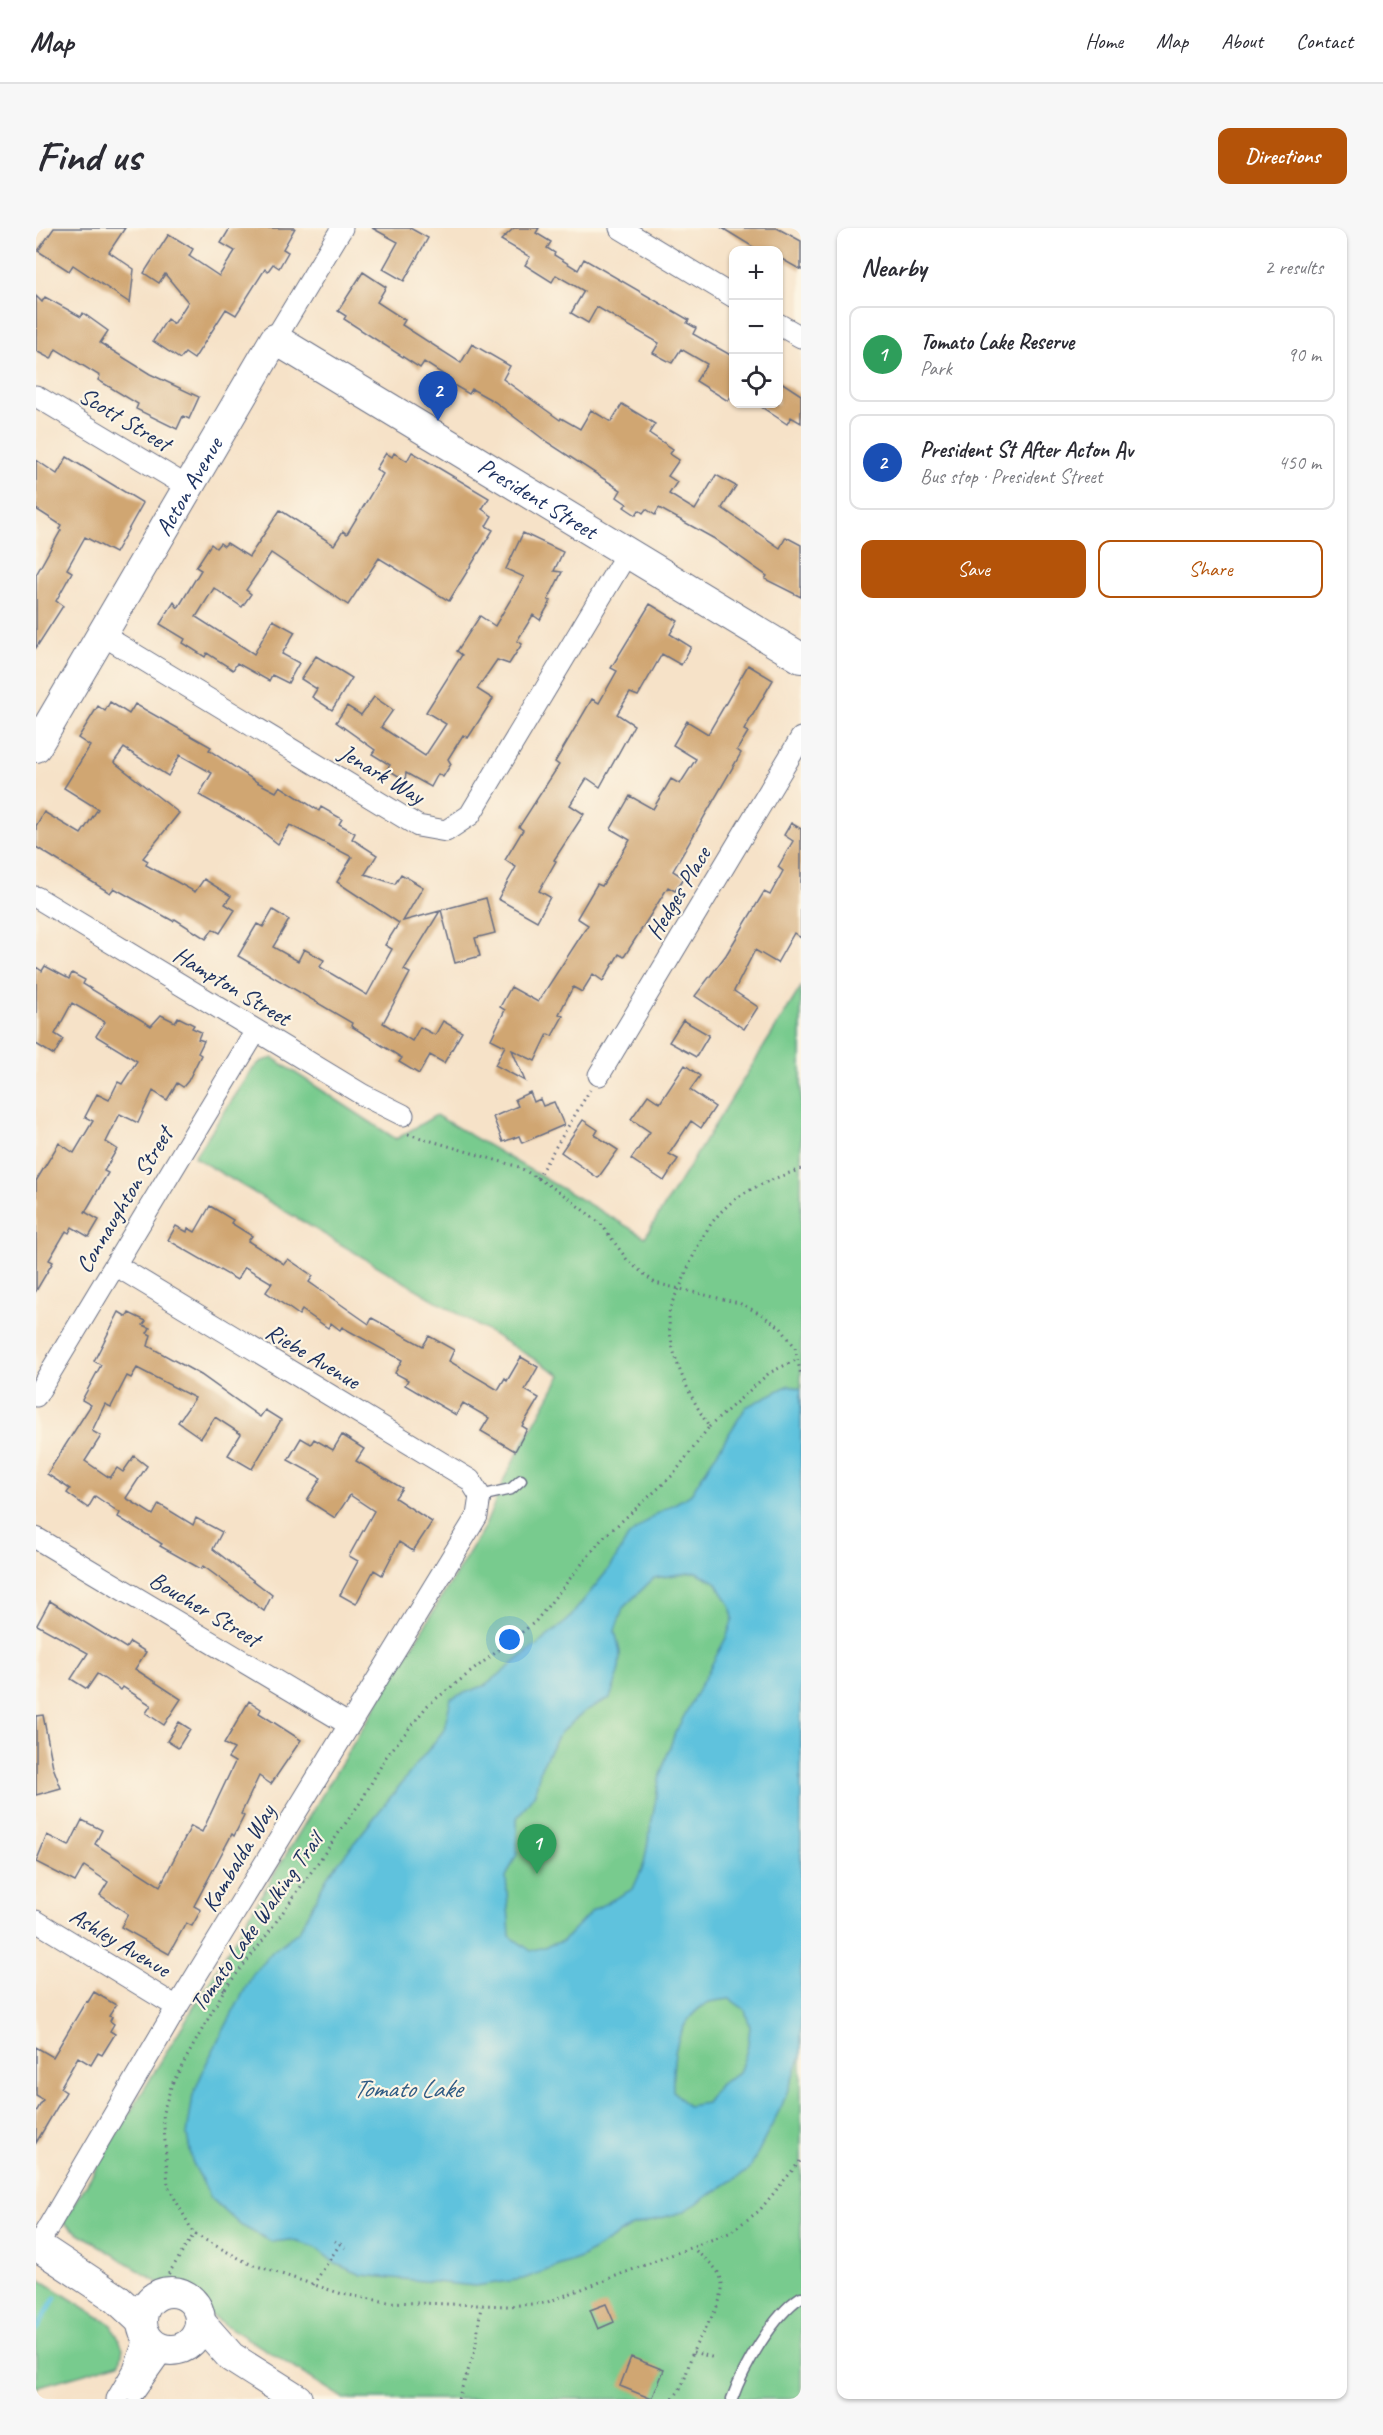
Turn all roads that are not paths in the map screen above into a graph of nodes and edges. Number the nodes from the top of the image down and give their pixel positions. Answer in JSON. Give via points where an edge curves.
{"nodes":[{"id":1,"x":342,"y":228,"type":"edge"},
{"id":2,"x":620,"y":228,"type":"edge"},
{"id":3,"x":729,"y":294,"type":"edge"},
{"id":4,"x":783,"y":327,"type":"edge"},
{"id":5,"x":801,"y":337,"type":"edge"},
{"id":6,"x":275,"y":339,"type":"junction"},
{"id":7,"x":36,"y":396,"type":"edge"},
{"id":8,"x":188,"y":487,"type":"junction"},
{"id":9,"x":627,"y":553,"type":"junction"},
{"id":10,"x":101,"y":634,"type":"junction"},
{"id":11,"x":801,"y":658,"type":"edge"},
{"id":12,"x":801,"y":738,"type":"edge"},
{"id":13,"x":36,"y":747,"type":"edge"},
{"id":14,"x":36,"y":897,"type":"edge"},
{"id":15,"x":256,"y":1031,"type":"junction"},
{"id":16,"x":599,"y":1075,"type":"road end"},
{"id":17,"x":404,"y":1124,"type":"road end"},
{"id":18,"x":115,"y":1265,"type":"junction"},
{"id":19,"x":36,"y":1396,"type":"edge"},
{"id":20,"x":521,"y":1480,"type":"dead end"},
{"id":21,"x":480,"y":1496,"type":"junction"},
{"id":22,"x":36,"y":1538,"type":"edge"},
{"id":23,"x":348,"y":1724,"type":"junction"},
{"id":24,"x":36,"y":1921,"type":"edge"},
{"id":25,"x":177,"y":2007,"type":"junction"},
{"id":26,"x":36,"y":2246,"type":"edge"},
{"id":27,"x":159,"y":2290,"type":"junction"},
{"id":28,"x":801,"y":2297,"type":"edge"},
{"id":29,"x":200,"y":2322,"type":"junction"},
{"id":30,"x":159,"y":2339,"type":"junction"},
{"id":31,"x":231,"y":2357,"type":"junction"},
{"id":32,"x":117,"y":2399,"type":"edge"},
{"id":33,"x":129,"y":2399,"type":"edge"},
{"id":34,"x":297,"y":2399,"type":"edge"},
{"id":35,"x":732,"y":2399,"type":"edge"}],
"edges":[{"from":1,"to":6,"type":"street","name":"Acton Avenue"},
{"from":2,"to":3,"type":"street"},
{"from":4,"to":5,"type":"street"},
{"from":6,"to":8,"type":"street","name":"Acton Avenue"},
{"from":6,"to":9,"type":"street","name":"President Street"},
{"from":7,"to":8,"type":"street","name":"Scott Street"},
{"from":8,"to":10,"type":"street","name":"Acton Avenue"},
{"from":9,"to":10,"type":"street","name":"Jenark Way","via":[[470,815],[446,831],[418,826]]},
{"from":9,"to":11,"type":"street","name":"President Street"},
{"from":10,"to":13,"type":"street","name":"Acton Avenue"},
{"from":12,"to":16,"type":"street","name":"Hedges Place"},
{"from":14,"to":15,"type":"street","name":"Hampton Street"},
{"from":15,"to":17,"type":"street","name":"Hampton Street"},
{"from":15,"to":18,"type":"street","name":"Connaughton Street"},
{"from":18,"to":19,"type":"street","name":"Connaughton Street"},
{"from":18,"to":21,"type":"street","name":"Riebe Avenue","via":[[470,1480]]},
{"from":20,"to":21,"type":"lane","via":[[511,1489]]},
{"from":21,"to":23,"type":"street","name":"Kambalda Way","via":[[477,1516]]},
{"from":22,"to":23,"type":"street","name":"Boucher Street"},
{"from":23,"to":25,"type":"street","name":"Kambalda Way"},
{"from":24,"to":25,"type":"street","name":"Ashley Avenue"},
{"from":25,"to":26,"type":"street","name":"Kambalda Way"},
{"from":26,"to":27,"type":"street","via":[[112,2282]]},
{"from":26,"to":30,"type":"street","via":[[116,2298]]},
{"from":27,"to":29,"type":"street","via":[[182,2294],[195,2305]]},
{"from":27,"to":30,"type":"street","via":[[145,2306]]},
{"from":28,"to":35,"type":"lane","via":[[756,2350]]},
{"from":29,"to":30,"type":"street","via":[[196,2337]]},
{"from":29,"to":31,"type":"street"},
{"from":30,"to":31,"type":"street"},
{"from":30,"to":32,"type":"street"},
{"from":30,"to":33,"type":"street"},
{"from":31,"to":34,"type":"street"}]}
